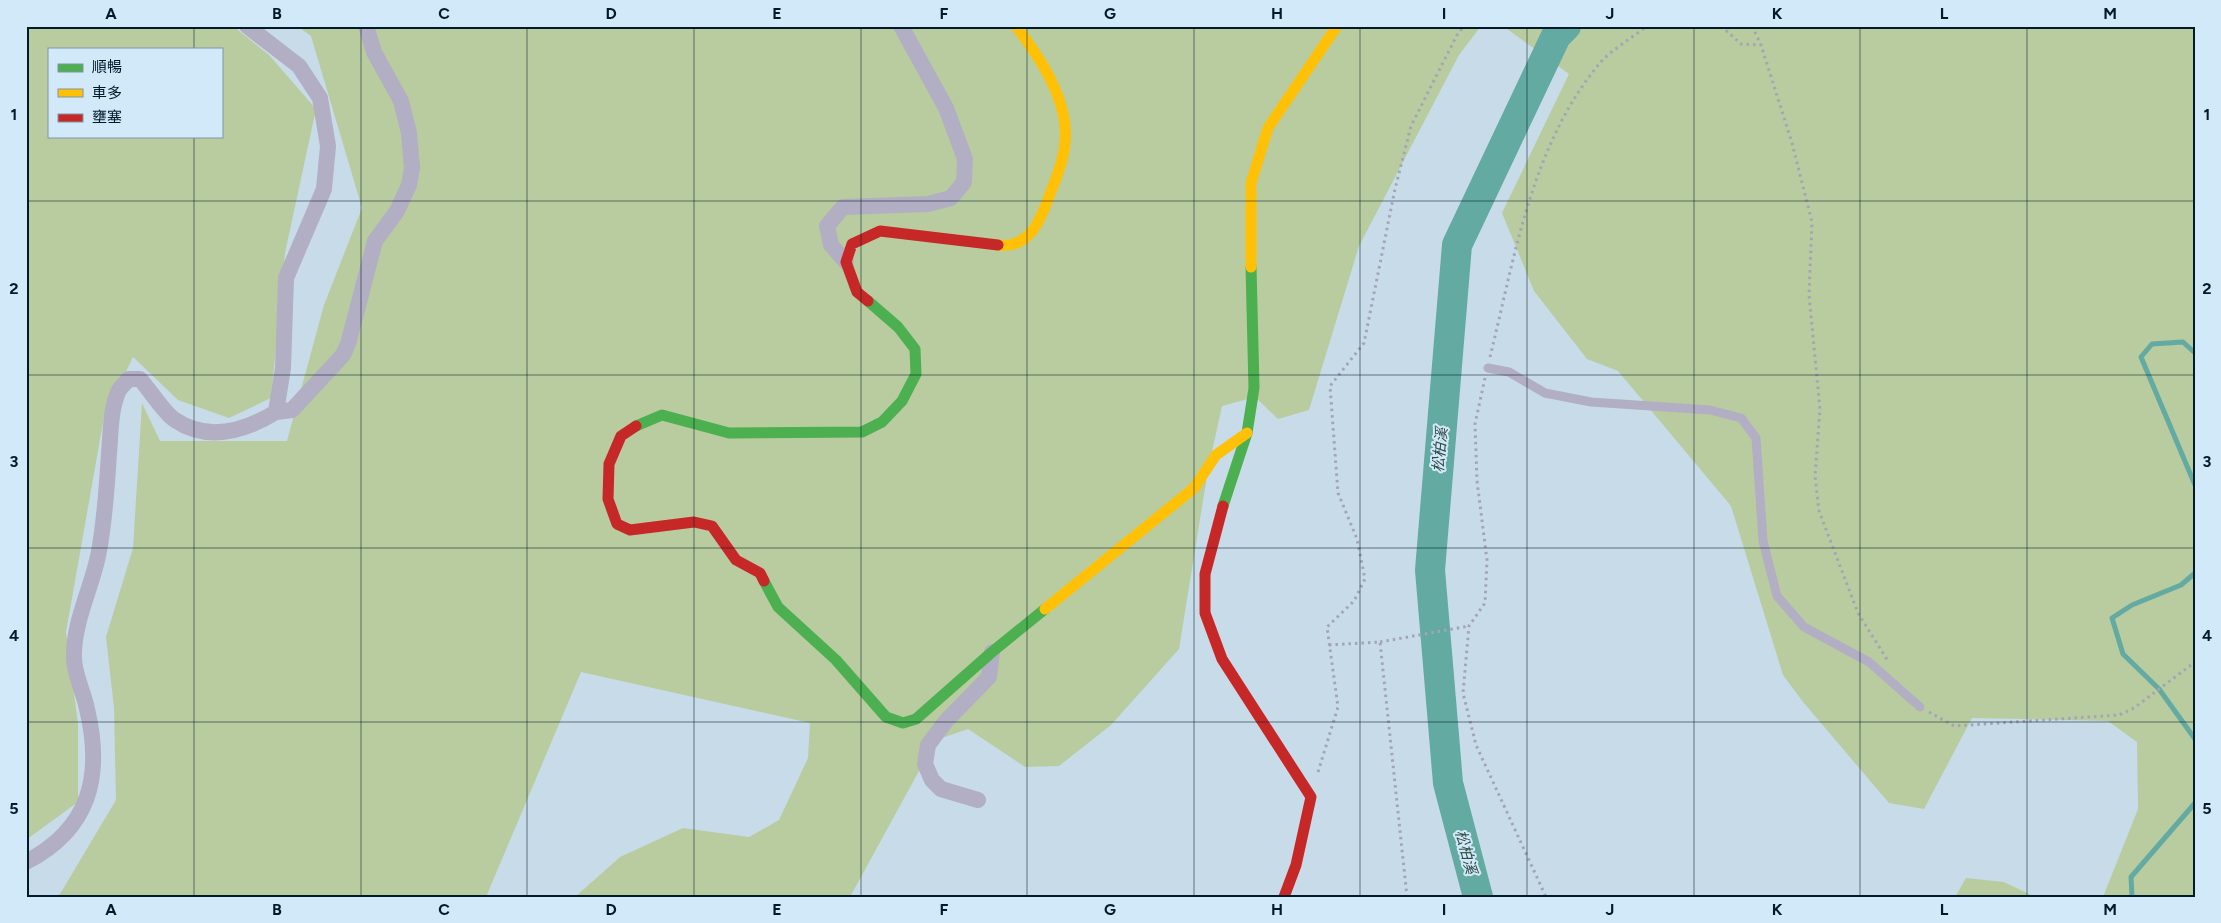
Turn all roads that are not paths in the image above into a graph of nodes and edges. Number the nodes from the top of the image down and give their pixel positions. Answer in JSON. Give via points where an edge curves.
{"nodes":[{"id":1,"x":247,"y":26,"type":"edge"},
{"id":2,"x":366,"y":26,"type":"edge"},
{"id":3,"x":901,"y":26,"type":"edge"},
{"id":4,"x":1016,"y":26,"type":"edge"},
{"id":5,"x":1336,"y":26,"type":"edge"},
{"id":6,"x":846,"y":262,"type":"junction"},
{"id":7,"x":1488,"y":368,"type":"road end"},
{"id":8,"x":276,"y":412,"type":"junction"},
{"id":9,"x":1247,"y":433,"type":"junction"},
{"id":10,"x":992,"y":652,"type":"junction"},
{"id":11,"x":1920,"y":707,"type":"road end"},
{"id":12,"x":978,"y":800,"type":"dead end"},
{"id":13,"x":26,"y":862,"type":"edge"},
{"id":14,"x":1284,"y":897,"type":"edge"}],
"edges":[{"from":1,"to":8,"type":"street","via":[[299,66],[320,98],[328,146],[324,189],[286,278],[283,368]]},
{"from":2,"to":8,"type":"street","via":[[374,52],[401,101],[410,133],[412,168],[397,211],[374,241],[343,356],[292,410]]},
{"from":3,"to":6,"type":"street","via":[[946,108],[965,159],[964,182],[951,198],[928,204],[843,207],[827,226],[831,245]]},
{"from":4,"to":6,"type":"street","via":[[1053,81],[1063,109],[1065,151],[1038,227],[1022,242],[1004,246],[880,232],[852,244]]},
{"from":5,"to":9,"type":"street","via":[[1268,128],[1251,183],[1254,388]]},
{"from":6,"to":10,"type":"street","via":[[858,292],[898,327],[915,349],[916,374],[902,401],[882,422],[862,432],[729,433],[662,415],[642,422],[621,436],[609,464],[608,499],[616,524],[630,530],[694,522],[712,526],[736,560],[760,573],[778,607],[836,660],[886,716],[903,723],[916,719]]},
{"from":7,"to":11,"type":"lane","via":[[1509,372],[1545,393],[1592,402],[1710,410],[1741,418],[1756,438],[1762,541],[1777,596],[1804,627],[1869,662]]},
{"from":8,"to":13,"type":"street","via":[[257,423],[226,433],[198,431],[174,420],[140,379],[129,379],[120,390],[112,415],[99,553],[76,632],[74,659],[88,710],[93,744],[93,771],[87,802],[69,832]]},
{"from":9,"to":10,"type":"street","via":[[1216,454],[1194,488]]},
{"from":9,"to":14,"type":"street","via":[[1216,528],[1205,574],[1205,613],[1222,659],[1311,797],[1296,865]]},
{"from":10,"to":12,"type":"street","via":[[989,677],[946,721],[928,745],[925,764],[932,780],[941,789]]}]}
